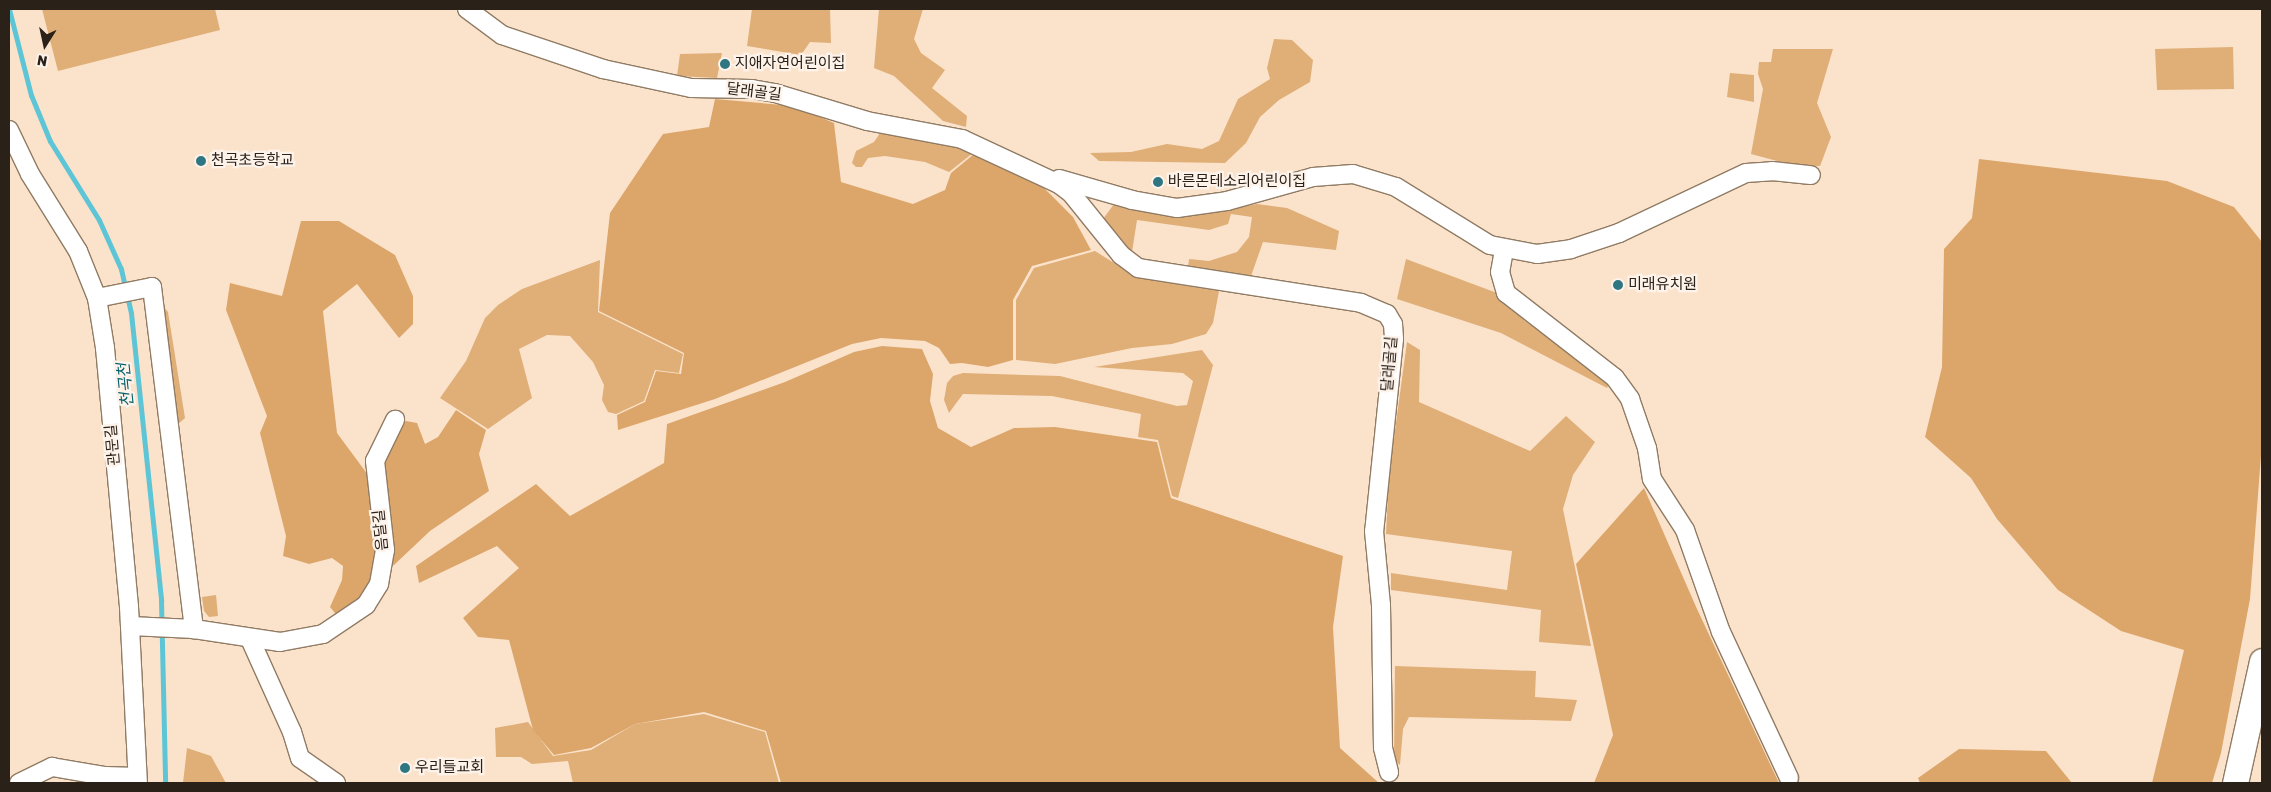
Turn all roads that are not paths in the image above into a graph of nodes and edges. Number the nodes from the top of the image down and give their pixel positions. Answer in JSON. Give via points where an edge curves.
{"nodes":[{"id":1,"x":467,"y":9,"type":"edge"},
{"id":2,"x":9,"y":130,"type":"edge"},
{"id":3,"x":1044,"y":174,"type":"junction"},
{"id":4,"x":1811,"y":175,"type":"dead end"},
{"id":5,"x":1504,"y":250,"type":"junction"},
{"id":6,"x":102,"y":297,"type":"junction"},
{"id":7,"x":395,"y":420,"type":"dead end"},
{"id":8,"x":137,"y":626,"type":"junction"},
{"id":9,"x":189,"y":628,"type":"junction"},
{"id":10,"x":250,"y":640,"type":"junction"},
{"id":11,"x":2262,"y":661,"type":"edge"},
{"id":12,"x":2262,"y":746,"type":"edge"},
{"id":13,"x":1389,"y":772,"type":"dead end"},
{"id":14,"x":1789,"y":778,"type":"dead end"},
{"id":15,"x":138,"y":780,"type":"edge"},
{"id":16,"x":19,"y":783,"type":"edge"},
{"id":17,"x":336,"y":783,"type":"edge"},
{"id":18,"x":2235,"y":783,"type":"edge"},
{"id":19,"x":2250,"y":783,"type":"edge"}],
"edges":[{"from":1,"to":3,"type":"street","name":"달래골길","via":[[502,34],[603,69],[682,86],[775,93],[859,119],[962,139]]},
{"from":2,"to":6,"type":"street","name":"관문길","via":[[30,174],[82,257]]},
{"from":3,"to":5,"type":"street","name":"달래골길","via":[[1132,200],[1177,208],[1227,201],[1313,177],[1353,174],[1396,187],[1469,235]]},
{"from":3,"to":13,"type":"street","name":"달래골길","via":[[1071,193],[1121,255],[1138,268],[1361,303],[1387,314],[1393,324],[1374,531],[1380,605],[1383,748]]},
{"from":4,"to":5,"type":"street","name":"달래골길","via":[[1772,171],[1746,174],[1656,217],[1589,243],[1537,254]]},
{"from":5,"to":14,"type":"street","via":[[1500,272],[1506,293],[1615,378],[1630,400],[1647,448],[1652,479],[1685,530],[1698,558],[1721,632]]},
{"from":6,"to":8,"type":"street","name":"관문길"},
{"from":6,"to":9,"type":"street","via":[[152,287]]},
{"from":7,"to":10,"type":"street","name":"음달길","via":[[375,461],[385,550],[374,594],[350,617],[323,634],[280,642]]},
{"from":8,"to":9,"type":"street","name":"음달길"},
{"from":8,"to":15,"type":"street","name":"관문길"},
{"from":9,"to":10,"type":"street","name":"음달길"},
{"from":10,"to":17,"type":"street","via":[[292,732],[300,758]]},
{"from":11,"to":18,"type":"highway"},
{"from":12,"to":19,"type":"highway"},
{"from":15,"to":16,"type":"street","via":[[52,767]]}]}
